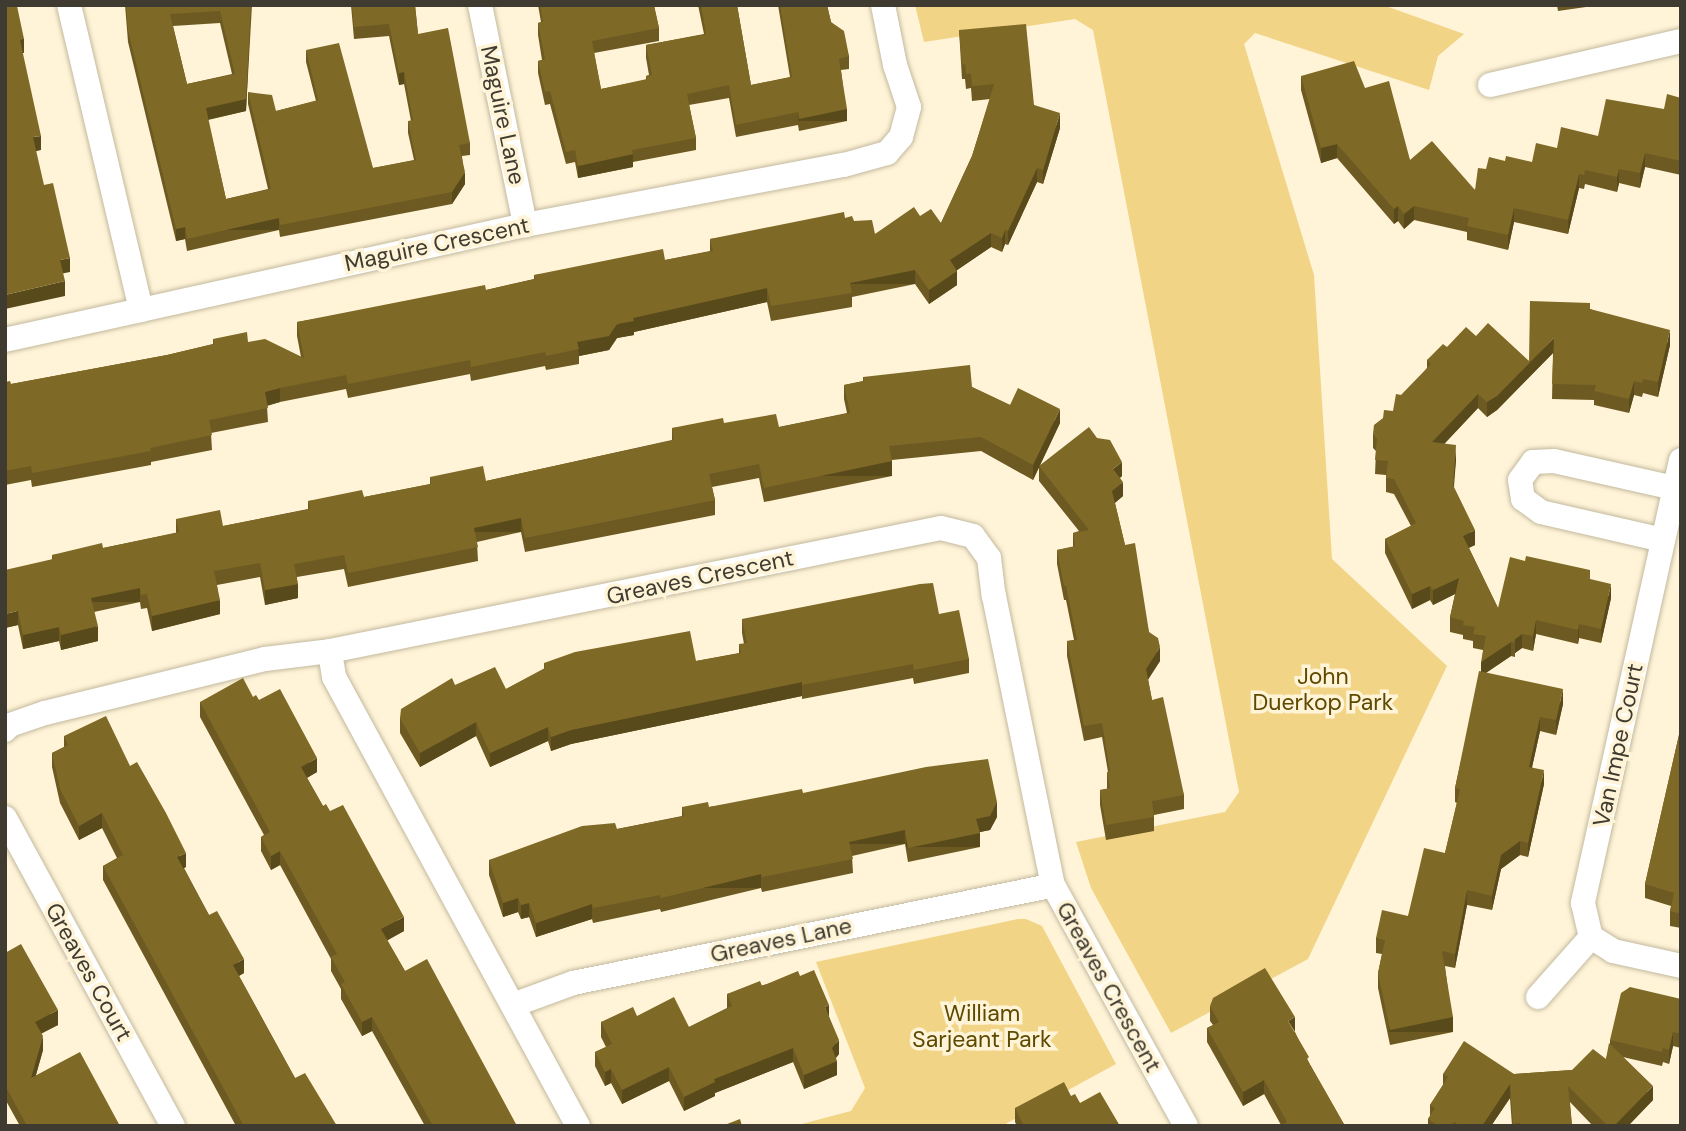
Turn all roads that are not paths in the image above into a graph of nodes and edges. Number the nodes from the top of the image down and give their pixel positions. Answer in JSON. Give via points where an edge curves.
{"nodes":[{"id":1,"x":69,"y":5,"type":"edge"},
{"id":2,"x":480,"y":5,"type":"edge"},
{"id":3,"x":883,"y":5,"type":"edge"},
{"id":4,"x":1681,"y":41,"type":"edge"},
{"id":5,"x":1490,"y":85,"type":"dead end"},
{"id":6,"x":525,"y":225,"type":"junction"},
{"id":7,"x":141,"y":310,"type":"junction"},
{"id":8,"x":5,"y":340,"type":"edge"},
{"id":9,"x":1681,"y":460,"type":"edge"},
{"id":10,"x":1674,"y":488,"type":"junction"},
{"id":11,"x":1663,"y":540,"type":"junction"},
{"id":12,"x":330,"y":651,"type":"junction"},
{"id":13,"x":5,"y":730,"type":"edge"},
{"id":14,"x":5,"y":818,"type":"edge"},
{"id":15,"x":1053,"y":885,"type":"junction"},
{"id":16,"x":1591,"y":937,"type":"junction"},
{"id":17,"x":1681,"y":966,"type":"edge"},
{"id":18,"x":1538,"y":997,"type":"dead end"},
{"id":19,"x":513,"y":1005,"type":"junction"},
{"id":20,"x":173,"y":1126,"type":"edge"},
{"id":21,"x":578,"y":1126,"type":"edge"},
{"id":22,"x":1186,"y":1126,"type":"edge"}],
"edges":[{"from":1,"to":7,"type":"street"},
{"from":2,"to":6,"type":"street","name":"Maguire Lane"},
{"from":3,"to":6,"type":"street","name":"Maguire Crescent","via":[[909,107],[901,137],[887,153]]},
{"from":4,"to":5,"type":"street"},
{"from":6,"to":7,"type":"street","name":"Maguire Crescent"},
{"from":7,"to":8,"type":"street","name":"Maguire Crescent"},
{"from":9,"to":10,"type":"street","name":"Van Impe Court"},
{"from":10,"to":11,"type":"street","name":"Van Impe Court"},
{"from":10,"to":11,"type":"street","via":[[1554,461],[1533,462],[1520,480],[1523,499],[1541,512]]},
{"from":11,"to":16,"type":"street","name":"Van Impe Court","via":[[1583,903]]},
{"from":12,"to":13,"type":"street","via":[[265,659],[45,713]]},
{"from":12,"to":15,"type":"street","name":"Greaves Crescent","via":[[941,528],[973,536],[989,558]]},
{"from":12,"to":19,"type":"street","via":[[334,677]]},
{"from":14,"to":20,"type":"street","name":"Greaves Court"},
{"from":15,"to":19,"type":"street","name":"Greaves Lane","via":[[573,983]]},
{"from":15,"to":22,"type":"street","name":"Greaves Crescent"},
{"from":16,"to":17,"type":"street","via":[[1613,951]]},
{"from":16,"to":18,"type":"street"},
{"from":19,"to":21,"type":"street"}]}
